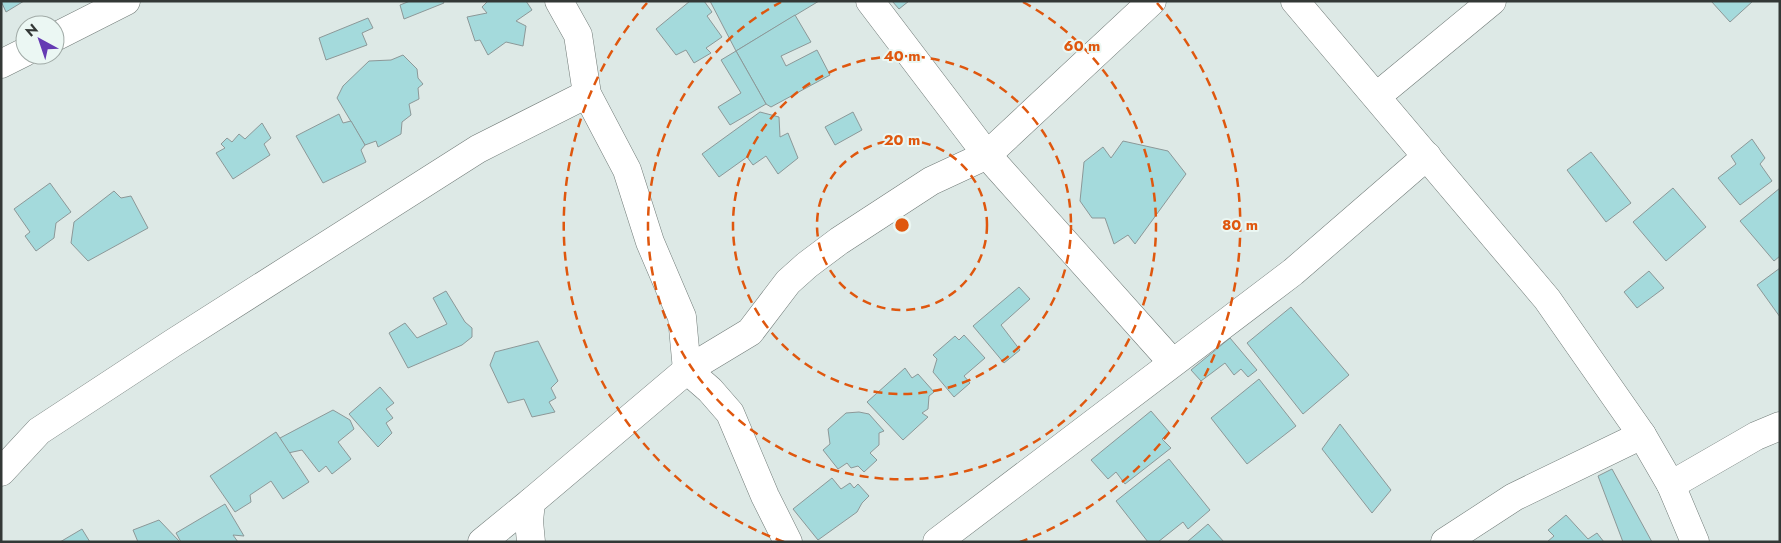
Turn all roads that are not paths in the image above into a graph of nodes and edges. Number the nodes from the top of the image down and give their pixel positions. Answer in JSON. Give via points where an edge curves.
{"nodes":[{"id":1,"x":126,"y":1,"type":"edge"},
{"id":2,"x":559,"y":1,"type":"edge"},
{"id":3,"x":870,"y":1,"type":"edge"},
{"id":4,"x":1152,"y":1,"type":"edge"},
{"id":5,"x":1296,"y":1,"type":"edge"},
{"id":6,"x":1492,"y":1,"type":"edge"},
{"id":7,"x":65,"y":32,"type":"edge"},
{"id":8,"x":15,"y":57,"type":"edge"},
{"id":9,"x":1,"y":64,"type":"edge"},
{"id":10,"x":587,"y":94,"type":"junction"},
{"id":11,"x":1377,"y":96,"type":"junction"},
{"id":12,"x":987,"y":154,"type":"junction"},
{"id":13,"x":1427,"y":156,"type":"junction"},
{"id":14,"x":1172,"y":362,"type":"junction"},
{"id":15,"x":687,"y":370,"type":"junction"},
{"id":16,"x":1780,"y":426,"type":"edge"},
{"id":17,"x":1642,"y":435,"type":"junction"},
{"id":18,"x":1,"y":472,"type":"edge"},
{"id":19,"x":1671,"y":485,"type":"junction"},
{"id":20,"x":531,"y":502,"type":"junction"},
{"id":21,"x":482,"y":542,"type":"edge"},
{"id":22,"x":531,"y":542,"type":"edge"},
{"id":23,"x":788,"y":542,"type":"edge"},
{"id":24,"x":937,"y":542,"type":"edge"},
{"id":25,"x":1445,"y":542,"type":"edge"},
{"id":26,"x":1695,"y":542,"type":"edge"}],
"edges":[{"from":1,"to":7,"type":"street"},
{"from":2,"to":10,"type":"street","via":[[578,35]]},
{"from":3,"to":12,"type":"street"},
{"from":4,"to":12,"type":"street"},
{"from":5,"to":11,"type":"street"},
{"from":6,"to":11,"type":"street"},
{"from":8,"to":9,"type":"street"},
{"from":10,"to":15,"type":"street","via":[[627,170],[650,242],[682,317]]},
{"from":10,"to":18,"type":"street","via":[[478,149],[173,343],[39,431]]},
{"from":11,"to":13,"type":"street"},
{"from":12,"to":14,"type":"street"},
{"from":12,"to":15,"type":"street","via":[[931,181],[839,241],[788,282],[750,332]]},
{"from":13,"to":14,"type":"street","via":[[1293,272]]},
{"from":13,"to":17,"type":"street","via":[[1547,299]]},
{"from":14,"to":24,"type":"street"},
{"from":15,"to":20,"type":"street"},
{"from":15,"to":23,"type":"street","via":[[730,414],[764,496]]},
{"from":16,"to":19,"type":"street","via":[[1756,436]]},
{"from":17,"to":19,"type":"street"},
{"from":17,"to":25,"type":"street","via":[[1514,496]]},
{"from":19,"to":26,"type":"street"},
{"from":20,"to":21,"type":"street"},
{"from":20,"to":22,"type":"street"}]}
